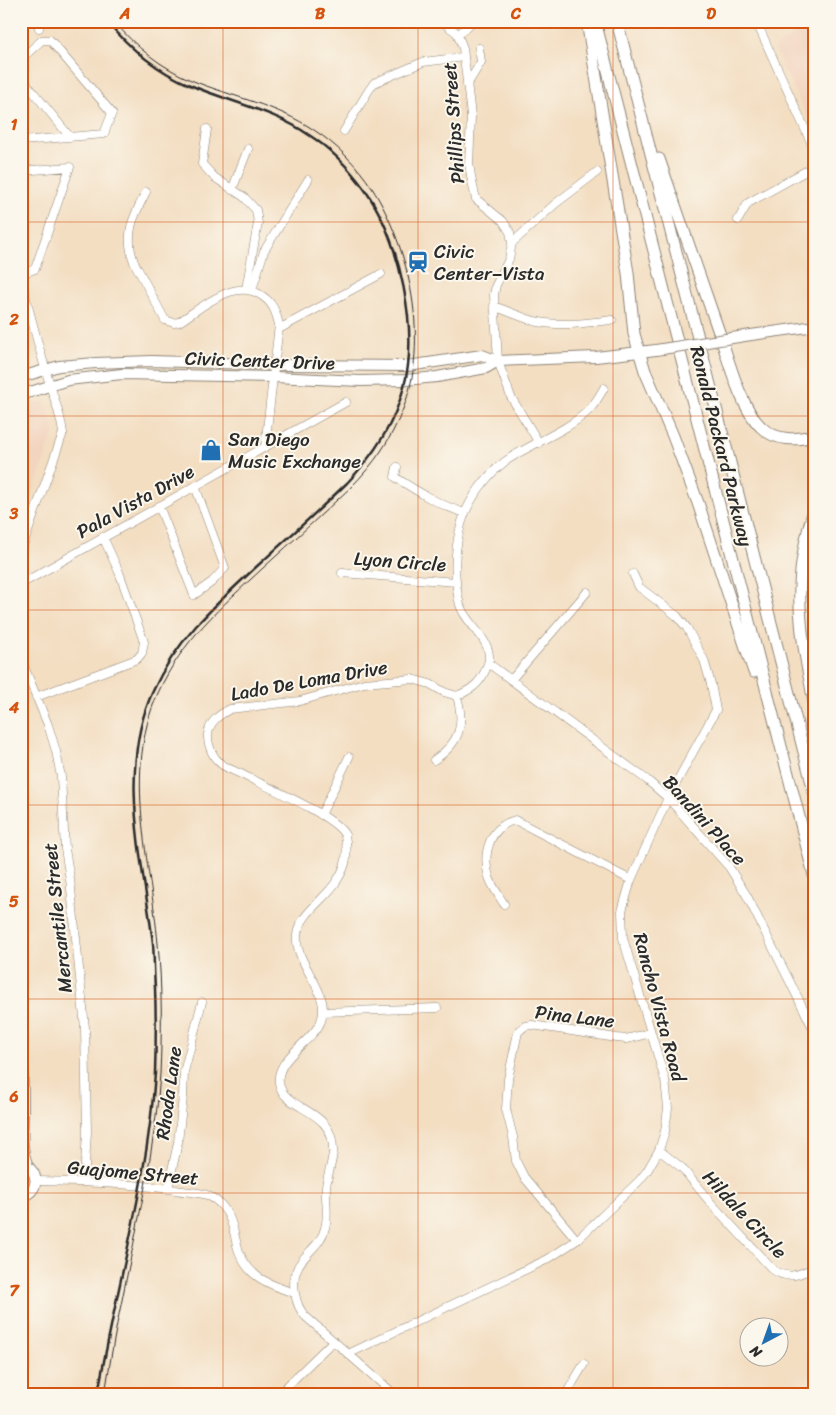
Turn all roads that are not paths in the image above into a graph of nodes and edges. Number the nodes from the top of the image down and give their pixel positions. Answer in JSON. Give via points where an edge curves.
{"nodes":[{"id":1,"x":441,"y":21,"type":"edge"},
{"id":2,"x":473,"y":21,"type":"edge"},
{"id":3,"x":588,"y":21,"type":"edge"},
{"id":4,"x":595,"y":21,"type":"edge"},
{"id":5,"x":617,"y":21,"type":"edge"},
{"id":6,"x":756,"y":21,"type":"edge"},
{"id":7,"x":458,"y":35,"type":"junction"},
{"id":8,"x":479,"y":48,"type":"dead end"},
{"id":9,"x":464,"y":57,"type":"junction"},
{"id":10,"x":21,"y":59,"type":"edge"},
{"id":11,"x":21,"y":77,"type":"edge"},
{"id":12,"x":632,"y":81,"type":"junction"},
{"id":13,"x":467,"y":84,"type":"junction"},
{"id":14,"x":208,"y":129,"type":"dead end"},
{"id":15,"x":344,"y":131,"type":"dead end"},
{"id":16,"x":70,"y":137,"type":"junction"},
{"id":17,"x":21,"y":141,"type":"edge"},
{"id":18,"x":248,"y":149,"type":"dead end"},
{"id":19,"x":815,"y":151,"type":"edge"},
{"id":20,"x":815,"y":166,"type":"edge"},
{"id":21,"x":21,"y":171,"type":"edge"},
{"id":22,"x":597,"y":172,"type":"dead end"},
{"id":23,"x":308,"y":180,"type":"dead end"},
{"id":24,"x":232,"y":190,"type":"junction"},
{"id":25,"x":146,"y":192,"type":"dead end"},
{"id":26,"x":738,"y":220,"type":"dead end"},
{"id":27,"x":512,"y":242,"type":"junction"},
{"id":28,"x":21,"y":274,"type":"edge"},
{"id":29,"x":381,"y":274,"type":"dead end"},
{"id":30,"x":21,"y":279,"type":"edge"},
{"id":31,"x":249,"y":289,"type":"junction"},
{"id":32,"x":494,"y":306,"type":"junction"},
{"id":33,"x":612,"y":320,"type":"dead end"},
{"id":34,"x":815,"y":326,"type":"edge"},
{"id":35,"x":279,"y":329,"type":"junction"},
{"id":36,"x":639,"y":353,"type":"junction"},
{"id":37,"x":498,"y":361,"type":"junction"},
{"id":38,"x":276,"y":365,"type":"junction"},
{"id":39,"x":46,"y":369,"type":"junction"},
{"id":40,"x":21,"y":377,"type":"edge"},
{"id":41,"x":274,"y":377,"type":"junction"},
{"id":42,"x":50,"y":386,"type":"junction"},
{"id":43,"x":604,"y":388,"type":"dead end"},
{"id":44,"x":21,"y":395,"type":"edge"},
{"id":45,"x":346,"y":402,"type":"dead end"},
{"id":46,"x":815,"y":435,"type":"edge"},
{"id":47,"x":539,"y":443,"type":"junction"},
{"id":48,"x":266,"y":447,"type":"junction"},
{"id":49,"x":396,"y":467,"type":"dead end"},
{"id":50,"x":195,"y":486,"type":"junction"},
{"id":51,"x":160,"y":506,"type":"junction"},
{"id":52,"x":815,"y":507,"type":"edge"},
{"id":53,"x":465,"y":513,"type":"junction"},
{"id":54,"x":103,"y":537,"type":"junction"},
{"id":55,"x":21,"y":552,"type":"edge"},
{"id":56,"x":342,"y":574,"type":"dead end"},
{"id":57,"x":633,"y":574,"type":"dead end"},
{"id":58,"x":456,"y":582,"type":"junction"},
{"id":59,"x":21,"y":584,"type":"edge"},
{"id":60,"x":587,"y":592,"type":"dead end"},
{"id":61,"x":21,"y":659,"type":"edge"},
{"id":62,"x":488,"y":664,"type":"junction"},
{"id":63,"x":511,"y":680,"type":"junction"},
{"id":64,"x":458,"y":696,"type":"junction"},
{"id":65,"x":36,"y":697,"type":"junction"},
{"id":66,"x":815,"y":708,"type":"edge"},
{"id":67,"x":348,"y":757,"type":"dead end"},
{"id":68,"x":434,"y":760,"type":"dead end"},
{"id":69,"x":785,"y":769,"type":"junction"},
{"id":70,"x":815,"y":795,"type":"edge"},
{"id":71,"x":668,"y":798,"type":"junction"},
{"id":72,"x":321,"y":814,"type":"junction"},
{"id":73,"x":815,"y":879,"type":"edge"},
{"id":74,"x":631,"y":880,"type":"junction"},
{"id":75,"x":504,"y":904,"type":"dead end"},
{"id":76,"x":202,"y":1002,"type":"dead end"},
{"id":77,"x":437,"y":1008,"type":"dead end"},
{"id":78,"x":323,"y":1012,"type":"junction"},
{"id":79,"x":815,"y":1032,"type":"edge"},
{"id":80,"x":651,"y":1033,"type":"junction"},
{"id":81,"x":21,"y":1042,"type":"edge"},
{"id":82,"x":22,"y":1068,"type":"edge"},
{"id":83,"x":660,"y":1150,"type":"junction"},
{"id":84,"x":25,"y":1165,"type":"edge"},
{"id":85,"x":36,"y":1181,"type":"junction"},
{"id":86,"x":84,"y":1181,"type":"junction"},
{"id":87,"x":168,"y":1189,"type":"junction"},
{"id":88,"x":22,"y":1199,"type":"edge"},
{"id":89,"x":576,"y":1240,"type":"junction"},
{"id":90,"x":815,"y":1268,"type":"edge"},
{"id":91,"x":294,"y":1294,"type":"junction"},
{"id":92,"x":333,"y":1341,"type":"junction"},
{"id":93,"x":348,"y":1354,"type":"junction"},
{"id":94,"x":584,"y":1364,"type":"dead end"},
{"id":95,"x":279,"y":1394,"type":"edge"},
{"id":96,"x":394,"y":1394,"type":"edge"},
{"id":97,"x":566,"y":1394,"type":"edge"}],
"edges":[{"from":1,"to":7,"type":"street","name":"Phillips Street"},
{"from":2,"to":7,"type":"street"},
{"from":3,"to":36,"type":"highway"},
{"from":4,"to":69,"type":"highway","name":"Ronald Packard Parkway"},
{"from":5,"to":12,"type":"highway","name":"Ronald Packard Parkway"},
{"from":6,"to":19,"type":"street"},
{"from":7,"to":9,"type":"street","name":"Phillips Street"},
{"from":8,"to":13,"type":"street","via":[[480,62]]},
{"from":9,"to":13,"type":"street","name":"Phillips Street"},
{"from":9,"to":15,"type":"street","via":[[423,62],[374,83]]},
{"from":10,"to":16,"type":"street","via":[[42,40],[50,40],[112,113],[104,134]]},
{"from":11,"to":16,"type":"street"},
{"from":12,"to":46,"type":"highway","via":[[750,414],[763,429],[775,436],[798,439]]},
{"from":12,"to":70,"type":"highway","name":"Ronald Packard Parkway"},
{"from":13,"to":27,"type":"street","name":"Phillips Street","via":[[471,116],[469,164],[476,199],[503,221]]},
{"from":14,"to":24,"type":"street","via":[[202,164]]},
{"from":16,"to":17,"type":"street"},
{"from":18,"to":24,"type":"street"},
{"from":20,"to":26,"type":"street","via":[[748,204]]},
{"from":21,"to":28,"type":"street","via":[[70,166],[35,269]]},
{"from":22,"to":27,"type":"street","via":[[554,204]]},
{"from":23,"to":31,"type":"street","via":[[264,251]]},
{"from":24,"to":31,"type":"street","via":[[256,210],[258,223]]},
{"from":25,"to":31,"type":"street","via":[[129,231],[131,253],[165,320],[179,322],[223,295]]},
{"from":27,"to":32,"type":"street","via":[[509,259],[495,288]]},
{"from":29,"to":35,"type":"street"},
{"from":30,"to":39,"type":"street"},
{"from":31,"to":35,"type":"street","via":[[274,307]]},
{"from":32,"to":33,"type":"street","via":[[534,321],[555,324]]},
{"from":32,"to":37,"type":"street"},
{"from":34,"to":36,"type":"main road","name":"Civic Center Drive","bridge":true},
{"from":35,"to":38,"type":"street"},
{"from":36,"to":37,"type":"main road","name":"Civic Center Drive"},
{"from":36,"to":69,"type":"highway","via":[[701,512]]},
{"from":37,"to":38,"type":"main road","name":"Civic Center Drive","via":[[482,355],[408,366]]},
{"from":37,"to":41,"type":"main road","name":"Civic Center Drive","via":[[486,368],[406,380]]},
{"from":37,"to":47,"type":"street","via":[[511,397]]},
{"from":38,"to":39,"type":"main road","name":"Civic Center Drive","via":[[151,361],[96,362]]},
{"from":38,"to":41,"type":"street"},
{"from":39,"to":40,"type":"main road","name":"Civic Center Drive"},
{"from":39,"to":42,"type":"street"},
{"from":41,"to":42,"type":"main road","name":"Civic Center Drive","via":[[122,374],[68,380]]},
{"from":41,"to":48,"type":"street"},
{"from":42,"to":44,"type":"main road","name":"Civic Center Drive"},
{"from":42,"to":55,"type":"street","via":[[64,433]]},
{"from":43,"to":47,"type":"street","via":[[591,409]]},
{"from":45,"to":48,"type":"street","name":"Pala Vista Drive"},
{"from":47,"to":53,"type":"street","via":[[498,467]]},
{"from":48,"to":50,"type":"street","name":"Pala Vista Drive"},
{"from":49,"to":53,"type":"street","via":[[395,477],[445,507]]},
{"from":50,"to":51,"type":"street","name":"Pala Vista Drive"},
{"from":50,"to":51,"type":"street","via":[[225,568],[194,595]]},
{"from":51,"to":54,"type":"street","name":"Pala Vista Drive"},
{"from":52,"to":66,"type":"highway","via":[[804,545],[800,621]]},
{"from":53,"to":58,"type":"street","via":[[458,543]]},
{"from":54,"to":59,"type":"street","name":"Pala Vista Drive"},
{"from":54,"to":65,"type":"street","via":[[144,642],[142,653],[136,659]]},
{"from":56,"to":58,"type":"street","name":"Lyon Circle"},
{"from":57,"to":71,"type":"street","name":"Rancho Vista Road","via":[[639,587],[677,616],[687,628],[712,684],[716,710]]},
{"from":58,"to":62,"type":"street","via":[[461,607],[485,644],[490,657]]},
{"from":60,"to":63,"type":"street"},
{"from":61,"to":65,"type":"street","name":"Mercantile Street"},
{"from":62,"to":63,"type":"street","name":"Bandini Place"},
{"from":62,"to":64,"type":"street","via":[[482,679]]},
{"from":63,"to":71,"type":"street","name":"Bandini Place"},
{"from":64,"to":68,"type":"street","via":[[461,723],[457,738],[446,752]]},
{"from":64,"to":72,"type":"street","name":"Lado De Loma Drive","via":[[412,679],[364,683],[300,701],[230,709],[212,723],[208,742],[219,762]]},
{"from":65,"to":86,"type":"street","name":"Mercantile Street","via":[[50,731],[61,777],[65,849],[85,1028],[87,1132]]},
{"from":67,"to":72,"type":"street"},
{"from":69,"to":73,"type":"highway","name":"Ronald Packard Parkway"},
{"from":71,"to":74,"type":"street","name":"Rancho Vista Road"},
{"from":71,"to":79,"type":"street","name":"Bandini Place","via":[[723,860],[747,896]]},
{"from":72,"to":78,"type":"street","name":"Lado De Loma Drive","via":[[345,835],[348,854],[342,873],[330,891],[305,916],[296,942],[318,989]]},
{"from":74,"to":75,"type":"street","via":[[515,820],[506,822],[494,833],[486,861],[489,879]]},
{"from":74,"to":80,"type":"street","name":"Rancho Vista Road","via":[[622,911],[623,938]]},
{"from":76,"to":87,"type":"street","name":"Rhoda Lane","via":[[184,1072],[178,1142]]},
{"from":77,"to":78,"type":"street"},
{"from":78,"to":91,"type":"street","via":[[316,1029],[291,1055],[279,1076],[284,1093],[321,1120],[333,1143],[327,1183],[326,1227],[320,1241],[297,1269]]},
{"from":80,"to":83,"type":"street","name":"Rancho Vista Road","via":[[668,1097]]},
{"from":80,"to":89,"type":"street","name":"Pina Lane","via":[[617,1038],[532,1025],[524,1026],[518,1032],[509,1072],[506,1109],[516,1162],[524,1177]]},
{"from":81,"to":82,"type":"main road"},
{"from":82,"to":84,"type":"main road"},
{"from":83,"to":89,"type":"street","name":"Rancho Vista Road","via":[[639,1181]]},
{"from":83,"to":90,"type":"street","name":"Hildale Circle","via":[[682,1168],[773,1270],[785,1276]]},
{"from":84,"to":85,"type":"main road","via":[[33,1170]]},
{"from":85,"to":86,"type":"street","name":"Guajome Street"},
{"from":85,"to":88,"type":"main road","via":[[33,1189]]},
{"from":86,"to":87,"type":"street","name":"Guajome Street"},
{"from":87,"to":91,"type":"street","name":"Guajome Street","via":[[207,1195],[222,1205],[232,1221],[243,1261],[251,1272],[270,1285]]},
{"from":89,"to":93,"type":"street","name":"Rancho Vista Road","via":[[548,1259]]},
{"from":91,"to":92,"type":"street","via":[[301,1312]]},
{"from":92,"to":93,"type":"street"},
{"from":92,"to":95,"type":"street"},
{"from":93,"to":96,"type":"street"},
{"from":94,"to":97,"type":"street"}]}
